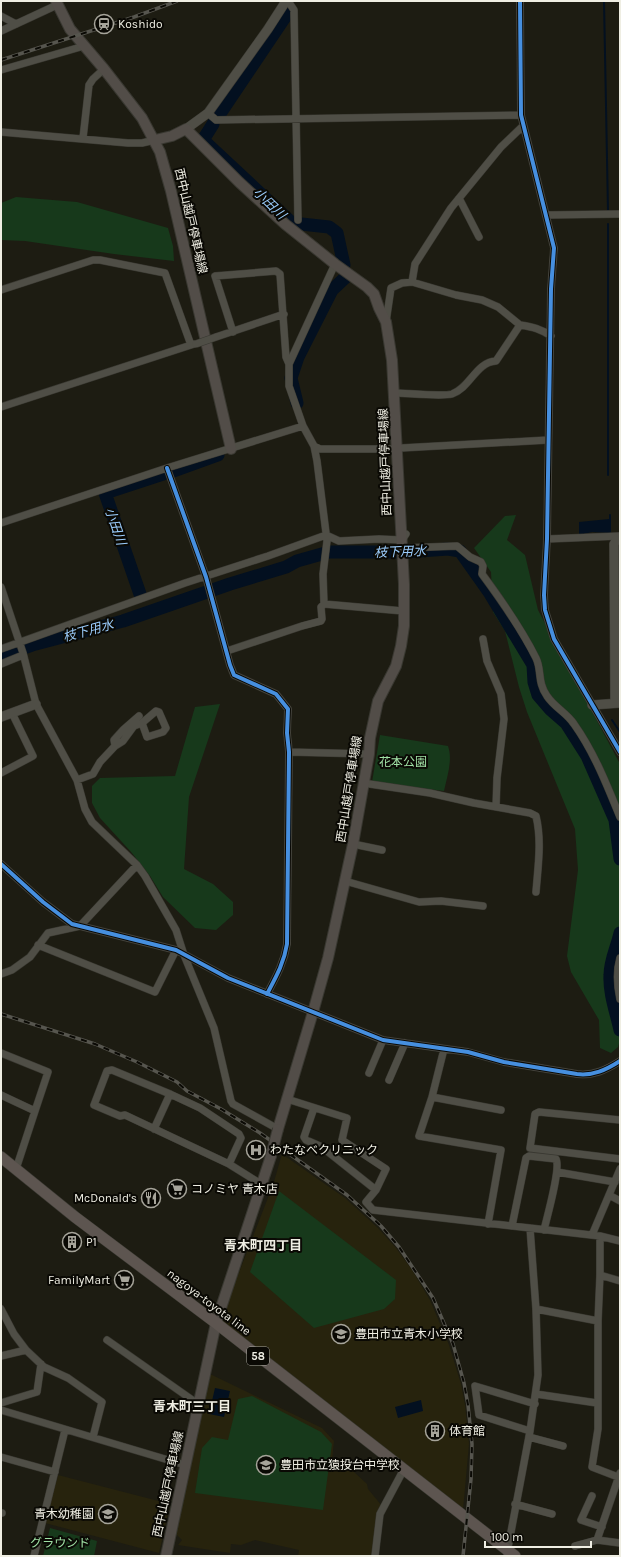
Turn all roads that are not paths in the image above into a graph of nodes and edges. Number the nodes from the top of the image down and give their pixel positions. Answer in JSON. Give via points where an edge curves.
{"nodes":[{"id":1,"x":287,"y":1,"type":"edge"},
{"id":2,"x":520,"y":1,"type":"edge"},
{"id":3,"x":56,"y":3,"type":"edge"},
{"id":4,"x":1,"y":16,"type":"edge"},
{"id":5,"x":16,"y":24,"type":"junction"},
{"id":6,"x":1,"y":31,"type":"edge"},
{"id":7,"x":84,"y":46,"type":"junction"},
{"id":8,"x":104,"y":69,"type":"junction"},
{"id":9,"x":1,"y":70,"type":"edge"},
{"id":10,"x":208,"y":113,"type":"junction"},
{"id":11,"x":521,"y":115,"type":"junction"},
{"id":12,"x":295,"y":119,"type":"junction"},
{"id":13,"x":523,"y":126,"type":"junction"},
{"id":14,"x":186,"y":129,"type":"junction"},
{"id":15,"x":1,"y":132,"type":"edge"},
{"id":16,"x":83,"y":138,"type":"junction"},
{"id":17,"x":155,"y":140,"type":"junction"},
{"id":18,"x":459,"y":198,"type":"junction"},
{"id":19,"x":620,"y":214,"type":"edge"},
{"id":20,"x":547,"y":215,"type":"junction"},
{"id":21,"x":298,"y":220,"type":"dead end"},
{"id":22,"x":479,"y":237,"type":"dead end"},
{"id":23,"x":335,"y":264,"type":"junction"},
{"id":24,"x":412,"y":282,"type":"junction"},
{"id":25,"x":1,"y":290,"type":"edge"},
{"id":26,"x":284,"y":314,"type":"junction"},
{"id":27,"x":386,"y":322,"type":"junction"},
{"id":28,"x":520,"y":325,"type":"junction"},
{"id":29,"x":232,"y":332,"type":"junction"},
{"id":30,"x":552,"y":336,"type":"junction"},
{"id":31,"x":193,"y":345,"type":"junction"},
{"id":32,"x":289,"y":364,"type":"junction"},
{"id":33,"x":395,"y":392,"type":"junction"},
{"id":34,"x":1,"y":407,"type":"edge"},
{"id":35,"x":303,"y":426,"type":"junction"},
{"id":36,"x":548,"y":440,"type":"junction"},
{"id":37,"x":314,"y":446,"type":"junction"},
{"id":38,"x":231,"y":449,"type":"junction"},
{"id":39,"x":398,"y":449,"type":"junction"},
{"id":40,"x":167,"y":468,"type":"junction"},
{"id":41,"x":1,"y":523,"type":"edge"},
{"id":42,"x":326,"y":535,"type":"junction"},
{"id":43,"x":620,"y":537,"type":"edge"},
{"id":44,"x":547,"y":539,"type":"junction"},
{"id":45,"x":403,"y":545,"type":"junction"},
{"id":46,"x":206,"y":581,"type":"junction"},
{"id":47,"x":1,"y":587,"type":"edge"},
{"id":48,"x":324,"y":604,"type":"junction"},
{"id":49,"x":403,"y":611,"type":"junction"},
{"id":50,"x":483,"y":639,"type":"dead end"},
{"id":51,"x":20,"y":644,"type":"junction"},
{"id":52,"x":1,"y":649,"type":"edge"},
{"id":53,"x":227,"y":651,"type":"junction"},
{"id":54,"x":23,"y":655,"type":"junction"},
{"id":55,"x":1,"y":664,"type":"edge"},
{"id":56,"x":618,"y":703,"type":"edge"},
{"id":57,"x":36,"y":704,"type":"junction"},
{"id":58,"x":592,"y":705,"type":"junction"},
{"id":59,"x":12,"y":713,"type":"junction"},
{"id":60,"x":1,"y":717,"type":"edge"},
{"id":61,"x":140,"y":720,"type":"dead end"},
{"id":62,"x":289,"y":752,"type":"junction"},
{"id":63,"x":620,"y":752,"type":"edge"},
{"id":64,"x":369,"y":754,"type":"junction"},
{"id":65,"x":1,"y":773,"type":"edge"},
{"id":66,"x":77,"y":780,"type":"junction"},
{"id":67,"x":363,"y":784,"type":"junction"},
{"id":68,"x":496,"y":807,"type":"junction"},
{"id":69,"x":620,"y":817,"type":"edge"},
{"id":70,"x":353,"y":844,"type":"junction"},
{"id":71,"x":382,"y":850,"type":"dead end"},
{"id":72,"x":1,"y":864,"type":"edge"},
{"id":73,"x":137,"y":865,"type":"junction"},
{"id":74,"x":345,"y":881,"type":"junction"},
{"id":75,"x":536,"y":892,"type":"dead end"},
{"id":76,"x":483,"y":906,"type":"dead end"},
{"id":77,"x":80,"y":926,"type":"junction"},
{"id":78,"x":38,"y":945,"type":"junction"},
{"id":79,"x":176,"y":950,"type":"junction"},
{"id":80,"x":184,"y":955,"type":"junction"},
{"id":81,"x":620,"y":958,"type":"edge"},
{"id":82,"x":1,"y":974,"type":"edge"},
{"id":83,"x":267,"y":994,"type":"junction"},
{"id":84,"x":620,"y":999,"type":"edge"},
{"id":85,"x":313,"y":1012,"type":"junction"},
{"id":86,"x":383,"y":1040,"type":"junction"},
{"id":87,"x":405,"y":1043,"type":"junction"},
{"id":88,"x":444,"y":1049,"type":"junction"},
{"id":89,"x":1,"y":1053,"type":"edge"},
{"id":90,"x":620,"y":1061,"type":"edge"},
{"id":91,"x":369,"y":1073,"type":"dead end"},
{"id":92,"x":389,"y":1080,"type":"dead end"},
{"id":93,"x":170,"y":1094,"type":"junction"},
{"id":94,"x":1,"y":1095,"type":"edge"},
{"id":95,"x":432,"y":1097,"type":"junction"},
{"id":96,"x":287,"y":1099,"type":"junction"},
{"id":97,"x":314,"y":1108,"type":"junction"},
{"id":98,"x":35,"y":1110,"type":"junction"},
{"id":99,"x":501,"y":1110,"type":"dead end"},
{"id":100,"x":620,"y":1120,"type":"edge"},
{"id":101,"x":154,"y":1128,"type":"junction"},
{"id":102,"x":278,"y":1129,"type":"junction"},
{"id":103,"x":1,"y":1157,"type":"edge"},
{"id":104,"x":620,"y":1159,"type":"edge"},
{"id":105,"x":229,"y":1164,"type":"junction"},
{"id":106,"x":16,"y":1168,"type":"junction"},
{"id":107,"x":620,"y":1169,"type":"edge"},
{"id":108,"x":557,"y":1172,"type":"junction"},
{"id":109,"x":615,"y":1182,"type":"junction"},
{"id":110,"x":261,"y":1184,"type":"junction"},
{"id":111,"x":376,"y":1190,"type":"junction"},
{"id":112,"x":609,"y":1195,"type":"junction"},
{"id":113,"x":620,"y":1201,"type":"edge"},
{"id":114,"x":488,"y":1224,"type":"junction"},
{"id":115,"x":512,"y":1226,"type":"junction"},
{"id":116,"x":530,"y":1228,"type":"junction"},
{"id":117,"x":544,"y":1230,"type":"junction"},
{"id":118,"x":592,"y":1235,"type":"junction"},
{"id":119,"x":600,"y":1236,"type":"junction"},
{"id":120,"x":620,"y":1241,"type":"edge"},
{"id":121,"x":600,"y":1275,"type":"junction"},
{"id":122,"x":620,"y":1281,"type":"edge"},
{"id":123,"x":536,"y":1309,"type":"junction"},
{"id":124,"x":1,"y":1311,"type":"edge"},
{"id":125,"x":598,"y":1321,"type":"junction"},
{"id":126,"x":216,"y":1323,"type":"junction"},
{"id":127,"x":107,"y":1340,"type":"dead end"},
{"id":128,"x":26,"y":1350,"type":"junction"},
{"id":129,"x":1,"y":1356,"type":"edge"},
{"id":130,"x":41,"y":1364,"type":"junction"},
{"id":131,"x":536,"y":1394,"type":"junction"},
{"id":132,"x":1,"y":1403,"type":"edge"},
{"id":133,"x":597,"y":1403,"type":"junction"},
{"id":134,"x":198,"y":1404,"type":"junction"},
{"id":135,"x":534,"y":1404,"type":"junction"},
{"id":136,"x":1,"y":1410,"type":"edge"},
{"id":137,"x":65,"y":1430,"type":"junction"},
{"id":138,"x":529,"y":1434,"type":"junction"},
{"id":139,"x":93,"y":1438,"type":"junction"},
{"id":140,"x":563,"y":1446,"type":"dead end"},
{"id":141,"x":1,"y":1458,"type":"edge"},
{"id":142,"x":185,"y":1465,"type":"junction"},
{"id":143,"x":404,"y":1469,"type":"junction"},
{"id":144,"x":55,"y":1472,"type":"junction"},
{"id":145,"x":619,"y":1474,"type":"edge"},
{"id":146,"x":592,"y":1496,"type":"dead end"},
{"id":147,"x":515,"y":1504,"type":"junction"},
{"id":148,"x":552,"y":1514,"type":"dead end"},
{"id":149,"x":602,"y":1527,"type":"junction"},
{"id":150,"x":597,"y":1540,"type":"junction"},
{"id":151,"x":620,"y":1542,"type":"edge"},
{"id":152,"x":575,"y":1546,"type":"dead end"},
{"id":153,"x":510,"y":1554,"type":"edge"},
{"id":154,"x":34,"y":1556,"type":"edge"},
{"id":155,"x":166,"y":1556,"type":"edge"},
{"id":156,"x":375,"y":1556,"type":"edge"}],
"edges":[{"from":1,"to":10,"type":"street"},
{"from":1,"to":12,"type":"street","via":[[294,10]]},
{"from":2,"to":11,"type":"street"},
{"from":3,"to":5,"type":"street"},
{"from":3,"to":7,"type":"main road","name":"西中山越戸停車場線","via":[[70,29]]},
{"from":4,"to":5,"type":"street"},
{"from":5,"to":6,"type":"street"},
{"from":7,"to":8,"type":"main road","name":"西中山越戸停車場線"},
{"from":7,"to":9,"type":"street"},
{"from":8,"to":16,"type":"street","via":[[90,85]]},
{"from":8,"to":17,"type":"main road","name":"西中山越戸停車場線","via":[[142,118]]},
{"from":10,"to":12,"type":"street","via":[[216,120]]},
{"from":10,"to":14,"type":"street"},
{"from":11,"to":12,"type":"street"},
{"from":11,"to":13,"type":"street"},
{"from":12,"to":21,"type":"street"},
{"from":13,"to":18,"type":"street","via":[[500,147]]},
{"from":13,"to":20,"type":"street"},
{"from":14,"to":17,"type":"main road"},
{"from":14,"to":23,"type":"main road","name":"西中山越戸停車場線","via":[[254,196]]},
{"from":15,"to":16,"type":"street"},
{"from":16,"to":17,"type":"street","via":[[128,143]]},
{"from":17,"to":38,"type":"main road","name":"西中山越戸停車場線","via":[[171,191]]},
{"from":18,"to":22,"type":"street"},
{"from":18,"to":24,"type":"street","via":[[415,264]]},
{"from":19,"to":20,"type":"street"},
{"from":20,"to":30,"type":"street","via":[[554,248],[551,290]]},
{"from":23,"to":27,"type":"main road","name":"西中山越戸停車場線","via":[[374,294]]},
{"from":23,"to":32,"type":"street"},
{"from":24,"to":27,"type":"street","via":[[391,288]]},
{"from":24,"to":28,"type":"street","via":[[482,300],[498,307]]},
{"from":25,"to":31,"type":"street","via":[[93,260],[165,273]]},
{"from":26,"to":29,"type":"street"},
{"from":26,"to":29,"type":"street","via":[[280,274],[276,271],[215,276]]},
{"from":26,"to":32,"type":"street","via":[[286,357]]},
{"from":27,"to":33,"type":"main road","name":"西中山越戸停車場線"},
{"from":28,"to":30,"type":"street","via":[[542,330]]},
{"from":28,"to":33,"type":"street","via":[[496,361],[488,361],[452,394]]},
{"from":29,"to":31,"type":"street","bridge":true},
{"from":30,"to":36,"type":"street"},
{"from":31,"to":34,"type":"street"},
{"from":32,"to":35,"type":"street","via":[[289,386]]},
{"from":33,"to":39,"type":"main road","name":"西中山越戸停車場線"},
{"from":35,"to":37,"type":"street"},
{"from":35,"to":38,"type":"street"},
{"from":36,"to":39,"type":"street"},
{"from":36,"to":44,"type":"street"},
{"from":37,"to":39,"type":"street","via":[[320,449]]},
{"from":37,"to":42,"type":"street"},
{"from":38,"to":40,"type":"street"},
{"from":39,"to":45,"type":"main road","name":"西中山越戸停車場線"},
{"from":40,"to":41,"type":"street"},
{"from":40,"to":46,"type":"street"},
{"from":42,"to":45,"type":"street","via":[[340,541],[379,539]]},
{"from":42,"to":46,"type":"street"},
{"from":42,"to":48,"type":"street"},
{"from":43,"to":44,"type":"street"},
{"from":43,"to":56,"type":"street","via":[[614,544]]},
{"from":44,"to":58,"type":"street","via":[[545,610],[554,639]]},
{"from":45,"to":49,"type":"main road","name":"西中山越戸停車場線"},
{"from":45,"to":69,"type":"street","via":[[457,546],[481,562],[482,574],[506,606],[537,660],[540,681],[545,693],[574,723],[587,744],[602,772]]},
{"from":46,"to":51,"type":"street"},
{"from":46,"to":53,"type":"street"},
{"from":47,"to":51,"type":"street"},
{"from":48,"to":49,"type":"street"},
{"from":48,"to":53,"type":"street","via":[[321,607],[321,621]]},
{"from":49,"to":64,"type":"main road","name":"西中山越戸停車場線","via":[[401,646],[396,666],[378,701]]},
{"from":50,"to":68,"type":"street","via":[[487,661],[500,694],[504,719]]},
{"from":51,"to":52,"type":"street"},
{"from":51,"to":54,"type":"street"},
{"from":53,"to":62,"type":"street","via":[[234,675],[276,694],[288,709]]},
{"from":54,"to":55,"type":"street"},
{"from":54,"to":57,"type":"street"},
{"from":56,"to":58,"type":"street"},
{"from":57,"to":59,"type":"street"},
{"from":57,"to":66,"type":"street"},
{"from":58,"to":63,"type":"street"},
{"from":59,"to":60,"type":"street"},
{"from":59,"to":65,"type":"street","via":[[33,756]]},
{"from":61,"to":66,"type":"street","via":[[123,741],[100,762],[93,774]]},
{"from":62,"to":64,"type":"street"},
{"from":62,"to":83,"type":"street","via":[[287,944],[281,969]]},
{"from":64,"to":67,"type":"main road","name":"西中山越戸停車場線"},
{"from":66,"to":73,"type":"street","via":[[92,822]]},
{"from":67,"to":68,"type":"street","via":[[430,793]]},
{"from":67,"to":70,"type":"main road","name":"西中山越戸停車場線"},
{"from":68,"to":75,"type":"street","via":[[536,816],[540,844]]},
{"from":70,"to":71,"type":"street"},
{"from":70,"to":74,"type":"main road","name":"西中山越戸停車場線"},
{"from":72,"to":77,"type":"street","via":[[72,924]]},
{"from":73,"to":77,"type":"street"},
{"from":73,"to":80,"type":"street","via":[[176,930]]},
{"from":74,"to":76,"type":"street","via":[[419,902],[441,901]]},
{"from":74,"to":85,"type":"main road","name":"西中山越戸停車場線"},
{"from":77,"to":78,"type":"street","via":[[48,933]]},
{"from":77,"to":79,"type":"street"},
{"from":78,"to":79,"type":"street","via":[[155,992]]},
{"from":78,"to":82,"type":"street","via":[[30,957]]},
{"from":79,"to":80,"type":"street"},
{"from":80,"to":83,"type":"street","via":[[228,978]]},
{"from":80,"to":102,"type":"street","via":[[214,1028],[231,1101]]},
{"from":81,"to":84,"type":"street","via":[[617,986]]},
{"from":83,"to":85,"type":"street"},
{"from":85,"to":86,"type":"street"},
{"from":85,"to":96,"type":"main road","name":"西中山越戸停車場線"},
{"from":86,"to":87,"type":"street"},
{"from":86,"to":91,"type":"street"},
{"from":87,"to":88,"type":"street"},
{"from":87,"to":92,"type":"street"},
{"from":88,"to":90,"type":"street","via":[[468,1052],[528,1067],[586,1075],[605,1070]]},
{"from":88,"to":95,"type":"street"},
{"from":89,"to":98,"type":"street","via":[[48,1072]]},
{"from":93,"to":101,"type":"street"},
{"from":93,"to":101,"type":"street","via":[[112,1070],[107,1071],[94,1105]]},
{"from":93,"to":105,"type":"street","via":[[200,1108],[239,1134],[241,1138]]},
{"from":94,"to":98,"type":"street"},
{"from":95,"to":99,"type":"street"},
{"from":95,"to":114,"type":"street","via":[[419,1136],[501,1150]]},
{"from":96,"to":97,"type":"street"},
{"from":96,"to":102,"type":"main road","name":"西中山越戸停車場線"},
{"from":97,"to":111,"type":"street","via":[[304,1138],[322,1147]]},
{"from":97,"to":111,"type":"street","via":[[347,1118],[342,1140],[386,1169]]},
{"from":98,"to":106,"type":"street"},
{"from":100,"to":104,"type":"street","via":[[539,1112],[535,1114],[530,1148]]},
{"from":101,"to":105,"type":"street"},
{"from":102,"to":110,"type":"main road","name":"西中山越戸停車場線","bridge":true},
{"from":103,"to":106,"type":"main road","name":"nagoya-toyota line","number":"58"},
{"from":105,"to":110,"type":"street"},
{"from":106,"to":126,"type":"main road","name":"nagoya-toyota line","number":"58"},
{"from":107,"to":109,"type":"street"},
{"from":108,"to":109,"type":"street"},
{"from":108,"to":115,"type":"street","via":[[556,1159],[529,1156],[526,1158]]},
{"from":108,"to":117,"type":"street"},
{"from":109,"to":112,"type":"street"},
{"from":110,"to":126,"type":"main road","name":"西中山越戸停車場線"},
{"from":111,"to":114,"type":"street","via":[[366,1202],[373,1210]]},
{"from":112,"to":113,"type":"street"},
{"from":112,"to":118,"type":"street"},
{"from":114,"to":115,"type":"street"},
{"from":115,"to":116,"type":"street"},
{"from":116,"to":117,"type":"street"},
{"from":116,"to":123,"type":"street"},
{"from":117,"to":118,"type":"street"},
{"from":118,"to":119,"type":"street"},
{"from":119,"to":120,"type":"street"},
{"from":119,"to":121,"type":"street"},
{"from":121,"to":122,"type":"street"},
{"from":121,"to":125,"type":"street"},
{"from":123,"to":125,"type":"street"},
{"from":123,"to":131,"type":"street"},
{"from":124,"to":128,"type":"street"},
{"from":125,"to":133,"type":"street"},
{"from":126,"to":134,"type":"main road","name":"西中山越戸停車場線"},
{"from":126,"to":143,"type":"main road","name":"nagoya-toyota line","number":"58"},
{"from":127,"to":134,"type":"street"},
{"from":128,"to":129,"type":"street"},
{"from":128,"to":130,"type":"street"},
{"from":130,"to":132,"type":"street","via":[[37,1392]]},
{"from":130,"to":139,"type":"street","via":[[68,1378],[102,1402]]},
{"from":131,"to":133,"type":"street"},
{"from":131,"to":135,"type":"street"},
{"from":133,"to":145,"type":"street","via":[[598,1429],[592,1467]]},
{"from":134,"to":142,"type":"main road","name":"西中山越戸停車場線"},
{"from":135,"to":138,"type":"street"},
{"from":135,"to":138,"type":"street","via":[[475,1386],[479,1415]]},
{"from":136,"to":137,"type":"street"},
{"from":137,"to":139,"type":"street"},
{"from":137,"to":144,"type":"street"},
{"from":138,"to":140,"type":"street"},
{"from":138,"to":147,"type":"street"},
{"from":139,"to":142,"type":"street"},
{"from":141,"to":144,"type":"street"},
{"from":142,"to":155,"type":"main road","name":"西中山越戸停車場線"},
{"from":143,"to":153,"type":"main road","name":"nagoya-toyota line","number":"58"},
{"from":143,"to":156,"type":"street","via":[[380,1514]]},
{"from":144,"to":154,"type":"street"},
{"from":145,"to":149,"type":"street"},
{"from":146,"to":149,"type":"street","via":[[581,1520]]},
{"from":147,"to":148,"type":"street"},
{"from":147,"to":153,"type":"street"},
{"from":149,"to":150,"type":"street"},
{"from":150,"to":151,"type":"street"},
{"from":150,"to":152,"type":"street"}]}
